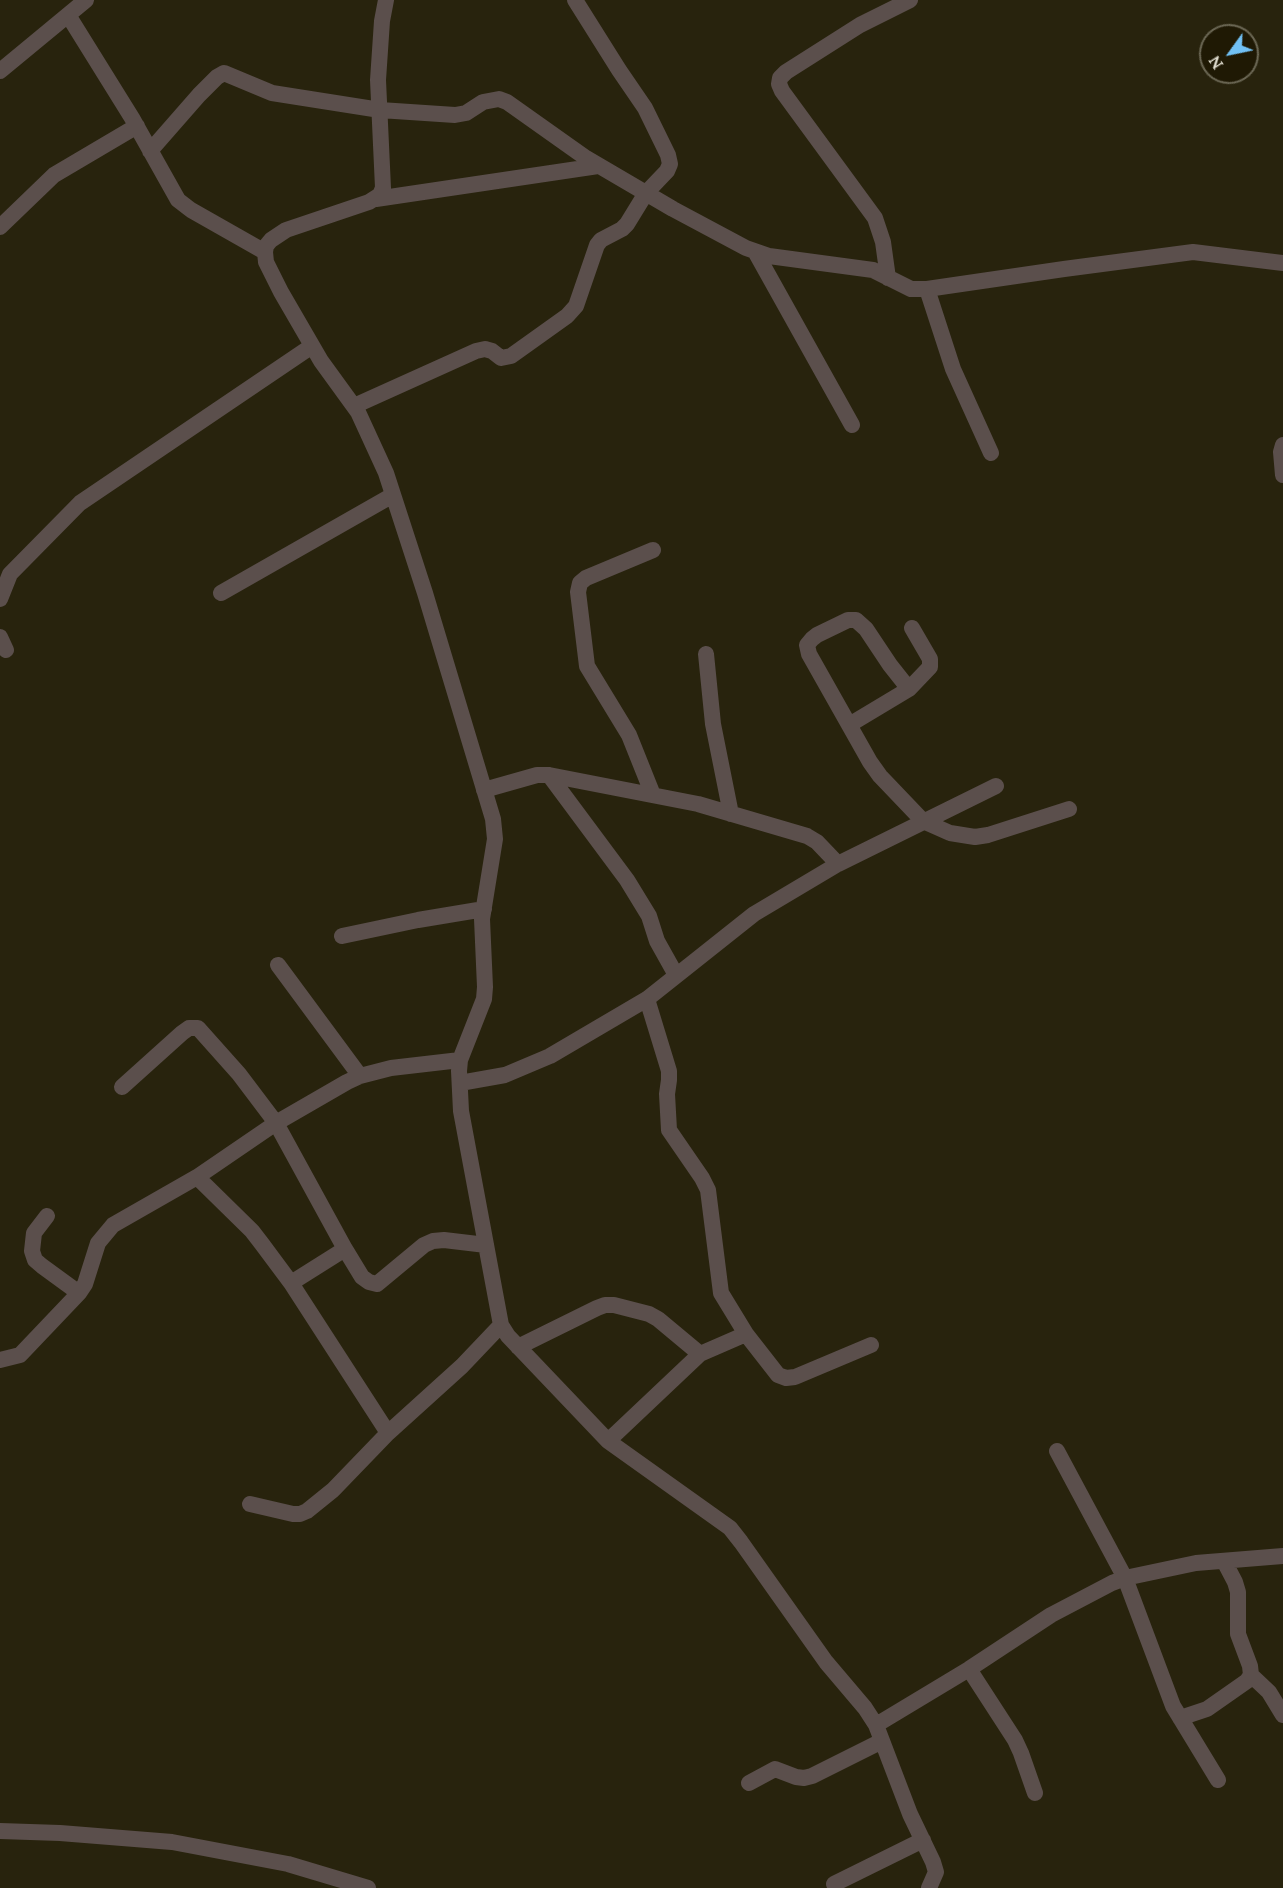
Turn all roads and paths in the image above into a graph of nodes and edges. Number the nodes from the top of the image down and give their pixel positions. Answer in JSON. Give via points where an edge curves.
{"nodes":[{"id":1,"x":86,"y":0,"type":"edge"},
{"id":2,"x":386,"y":0,"type":"edge"},
{"id":3,"x":575,"y":0,"type":"edge"},
{"id":4,"x":910,"y":0,"type":"edge"},
{"id":5,"x":68,"y":15,"type":"junction"},
{"id":6,"x":0,"y":71,"type":"edge"},
{"id":7,"x":380,"y":110,"type":"junction"},
{"id":8,"x":137,"y":126,"type":"junction"},
{"id":9,"x":150,"y":151,"type":"junction"},
{"id":10,"x":598,"y":166,"type":"junction"},
{"id":11,"x":646,"y":194,"type":"junction"},
{"id":12,"x":376,"y":199,"type":"junction"},
{"id":13,"x":0,"y":227,"type":"edge"},
{"id":14,"x":265,"y":252,"type":"junction"},
{"id":15,"x":756,"y":253,"type":"junction"},
{"id":16,"x":1283,"y":263,"type":"edge"},
{"id":17,"x":888,"y":278,"type":"junction"},
{"id":18,"x":927,"y":289,"type":"junction"},
{"id":19,"x":312,"y":346,"type":"junction"},
{"id":20,"x":354,"y":406,"type":"junction"},
{"id":21,"x":852,"y":425,"type":"dead end"},
{"id":22,"x":1283,"y":446,"type":"edge"},
{"id":23,"x":991,"y":453,"type":"dead end"},
{"id":24,"x":1283,"y":475,"type":"edge"},
{"id":25,"x":393,"y":495,"type":"junction"},
{"id":26,"x":653,"y":550,"type":"dead end"},
{"id":27,"x":221,"y":593,"type":"dead end"},
{"id":28,"x":0,"y":600,"type":"edge"},
{"id":29,"x":912,"y":628,"type":"dead end"},
{"id":30,"x":706,"y":654,"type":"dead end"},
{"id":31,"x":909,"y":689,"type":"junction"},
{"id":32,"x":849,"y":725,"type":"junction"},
{"id":33,"x":549,"y":774,"type":"junction"},
{"id":34,"x":996,"y":786,"type":"dead end"},
{"id":35,"x":484,"y":790,"type":"junction"},
{"id":36,"x":653,"y":795,"type":"junction"},
{"id":37,"x":1069,"y":809,"type":"dead end"},
{"id":38,"x":731,"y":814,"type":"junction"},
{"id":39,"x":923,"y":822,"type":"junction"},
{"id":40,"x":838,"y":864,"type":"junction"},
{"id":41,"x":484,"y":909,"type":"junction"},
{"id":42,"x":342,"y":936,"type":"dead end"},
{"id":43,"x":278,"y":964,"type":"dead end"},
{"id":44,"x":676,"y":975,"type":"junction"},
{"id":45,"x":647,"y":999,"type":"junction"},
{"id":46,"x":460,"y":1060,"type":"junction"},
{"id":47,"x":360,"y":1076,"type":"junction"},
{"id":48,"x":460,"y":1083,"type":"junction"},
{"id":49,"x":122,"y":1087,"type":"dead end"},
{"id":50,"x":276,"y":1124,"type":"junction"},
{"id":51,"x":197,"y":1177,"type":"junction"},
{"id":52,"x":47,"y":1216,"type":"dead end"},
{"id":53,"x":486,"y":1245,"type":"junction"},
{"id":54,"x":345,"y":1249,"type":"junction"},
{"id":55,"x":291,"y":1283,"type":"junction"},
{"id":56,"x":79,"y":1293,"type":"junction"},
{"id":57,"x":501,"y":1325,"type":"junction"},
{"id":58,"x":746,"y":1334,"type":"junction"},
{"id":59,"x":871,"y":1345,"type":"dead end"},
{"id":60,"x":518,"y":1347,"type":"junction"},
{"id":61,"x":700,"y":1354,"type":"junction"},
{"id":62,"x":0,"y":1360,"type":"edge"},
{"id":63,"x":388,"y":1432,"type":"junction"},
{"id":64,"x":608,"y":1441,"type":"junction"},
{"id":65,"x":1057,"y":1451,"type":"dead end"},
{"id":66,"x":250,"y":1504,"type":"dead end"},
{"id":67,"x":1283,"y":1556,"type":"edge"},
{"id":68,"x":1224,"y":1561,"type":"junction"},
{"id":69,"x":1125,"y":1578,"type":"junction"},
{"id":70,"x":969,"y":1669,"type":"junction"},
{"id":71,"x":1251,"y":1675,"type":"junction"},
{"id":72,"x":1283,"y":1715,"type":"edge"},
{"id":73,"x":1180,"y":1718,"type":"junction"},
{"id":74,"x":876,"y":1725,"type":"junction"},
{"id":75,"x":882,"y":1741,"type":"junction"},
{"id":76,"x":1218,"y":1780,"type":"dead end"},
{"id":77,"x":749,"y":1783,"type":"dead end"},
{"id":78,"x":1035,"y":1793,"type":"dead end"},
{"id":79,"x":0,"y":1831,"type":"edge"},
{"id":80,"x":923,"y":1840,"type":"junction"},
{"id":81,"x":834,"y":1884,"type":"dead end"},
{"id":82,"x":368,"y":1888,"type":"edge"},
{"id":83,"x":929,"y":1888,"type":"edge"}],
"edges":[{"from":1,"to":5,"type":"street"},
{"from":2,"to":7,"type":"street","via":[[378,80]]},
{"from":3,"to":11,"type":"street","via":[[645,108],[668,155],[667,171]]},
{"from":4,"to":17,"type":"street","via":[[854,29],[786,72],[779,84],[875,218]]},
{"from":5,"to":6,"type":"street"},
{"from":5,"to":8,"type":"street"},
{"from":7,"to":9,"type":"street","via":[[272,93],[224,73]]},
{"from":7,"to":10,"type":"street","via":[[455,115],[499,99]]},
{"from":7,"to":12,"type":"street","via":[[383,188]]},
{"from":8,"to":9,"type":"street"},
{"from":8,"to":13,"type":"street","via":[[54,175]]},
{"from":9,"to":14,"type":"street","via":[[178,200]]},
{"from":10,"to":11,"type":"street"},
{"from":10,"to":12,"type":"street"},
{"from":11,"to":15,"type":"street"},
{"from":11,"to":20,"type":"street","via":[[627,224],[597,245],[576,306],[567,316],[511,356],[501,358],[492,351],[476,351]]},
{"from":12,"to":14,"type":"street","via":[[286,230],[271,240]]},
{"from":14,"to":19,"type":"street","via":[[266,262]]},
{"from":15,"to":17,"type":"street","via":[[859,267]]},
{"from":15,"to":21,"type":"street"},
{"from":16,"to":18,"type":"street","via":[[1193,252]]},
{"from":17,"to":18,"type":"street","via":[[911,289]]},
{"from":18,"to":23,"type":"street","via":[[952,369]]},
{"from":19,"to":20,"type":"street"},
{"from":19,"to":28,"type":"street","via":[[80,503],[10,574]]},
{"from":20,"to":25,"type":"street"},
{"from":22,"to":24,"type":"street"},
{"from":25,"to":27,"type":"street"},
{"from":25,"to":35,"type":"street"},
{"from":26,"to":36,"type":"street","via":[[586,578],[578,592],[587,666],[629,735]]},
{"from":29,"to":31,"type":"street","via":[[930,659],[930,667]]},
{"from":30,"to":38,"type":"street","via":[[713,724]]},
{"from":31,"to":32,"type":"street"},
{"from":31,"to":32,"type":"street","via":[[856,620],[817,635],[807,645],[809,654]]},
{"from":32,"to":39,"type":"street","via":[[880,776]]},
{"from":33,"to":35,"type":"street"},
{"from":33,"to":36,"type":"street"},
{"from":33,"to":44,"type":"street","via":[[627,880],[649,916],[657,941]]},
{"from":34,"to":39,"type":"street"},
{"from":35,"to":41,"type":"street","via":[[495,839]]},
{"from":36,"to":38,"type":"street"},
{"from":37,"to":39,"type":"street","via":[[975,837]]},
{"from":38,"to":40,"type":"street","via":[[807,836]]},
{"from":39,"to":40,"type":"street"},
{"from":40,"to":44,"type":"street","via":[[754,914]]},
{"from":41,"to":42,"type":"street"},
{"from":41,"to":46,"type":"street","via":[[486,987]]},
{"from":43,"to":47,"type":"street"},
{"from":44,"to":45,"type":"street"},
{"from":45,"to":48,"type":"street","via":[[550,1056],[505,1075]]},
{"from":45,"to":58,"type":"street","via":[[669,1071],[669,1130],[708,1190],[721,1293]]},
{"from":46,"to":47,"type":"street"},
{"from":46,"to":48,"type":"street"},
{"from":47,"to":50,"type":"street"},
{"from":48,"to":53,"type":"street"},
{"from":49,"to":50,"type":"street","via":[[182,1033],[198,1028]]},
{"from":50,"to":51,"type":"street"},
{"from":50,"to":54,"type":"street"},
{"from":51,"to":55,"type":"street","via":[[252,1232]]},
{"from":51,"to":56,"type":"street","via":[[113,1225],[98,1244]]},
{"from":52,"to":56,"type":"street","via":[[34,1233],[35,1260]]},
{"from":53,"to":54,"type":"street","via":[[433,1241],[377,1284],[362,1277]]},
{"from":53,"to":57,"type":"street"},
{"from":54,"to":55,"type":"street"},
{"from":55,"to":63,"type":"street"},
{"from":56,"to":62,"type":"street","via":[[20,1355]]},
{"from":57,"to":60,"type":"street"},
{"from":57,"to":63,"type":"street"},
{"from":58,"to":59,"type":"street","via":[[778,1375],[786,1378]]},
{"from":58,"to":61,"type":"street"},
{"from":60,"to":61,"type":"street","via":[[597,1308],[614,1305],[658,1319]]},
{"from":60,"to":64,"type":"street"},
{"from":61,"to":64,"type":"street"},
{"from":63,"to":66,"type":"street","via":[[333,1490],[307,1511],[293,1514]]},
{"from":64,"to":74,"type":"street","via":[[730,1528]]},
{"from":65,"to":69,"type":"street"},
{"from":67,"to":68,"type":"street"},
{"from":68,"to":69,"type":"street"},
{"from":68,"to":71,"type":"street","via":[[1238,1592],[1238,1634]]},
{"from":69,"to":70,"type":"street","via":[[1051,1615]]},
{"from":69,"to":73,"type":"street"},
{"from":70,"to":74,"type":"street"},
{"from":70,"to":78,"type":"street","via":[[1015,1740]]},
{"from":71,"to":72,"type":"street","via":[[1269,1692]]},
{"from":71,"to":73,"type":"street","via":[[1207,1709]]},
{"from":73,"to":76,"type":"street"},
{"from":74,"to":75,"type":"street"},
{"from":75,"to":77,"type":"street","via":[[812,1776],[796,1777],[775,1769]]},
{"from":75,"to":80,"type":"street"},
{"from":79,"to":82,"type":"street","via":[[172,1842],[288,1864]]},
{"from":80,"to":81,"type":"street"},
{"from":80,"to":83,"type":"street","via":[[936,1872]]}]}
